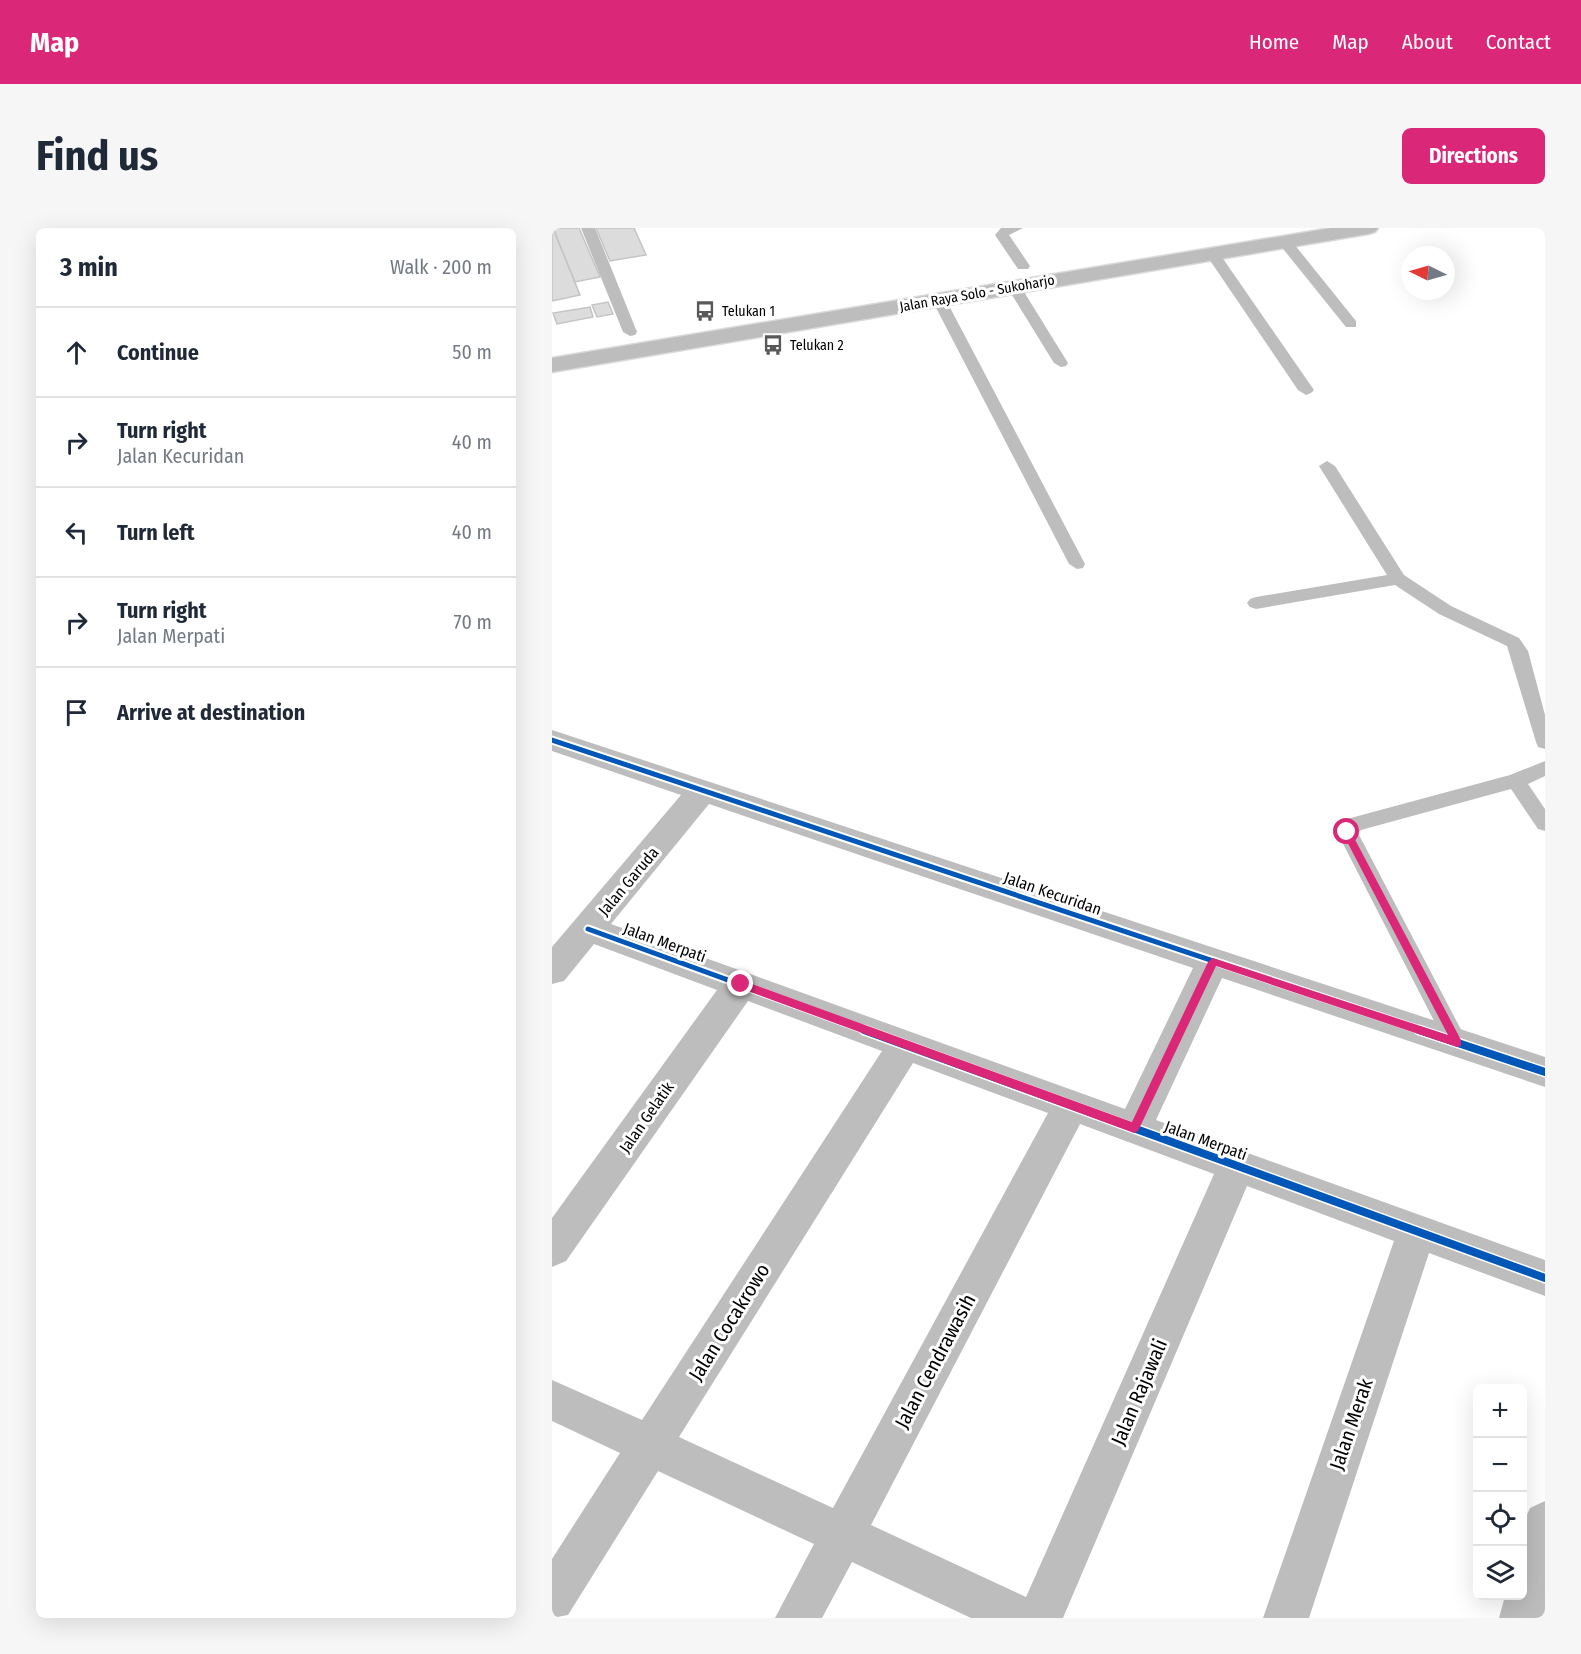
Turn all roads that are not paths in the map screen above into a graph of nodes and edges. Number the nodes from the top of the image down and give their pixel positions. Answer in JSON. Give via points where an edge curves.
{"nodes":[{"id":1,"x":588,"y":228,"type":"edge"},
{"id":2,"x":1016,"y":228,"type":"edge"},
{"id":3,"x":1249,"y":228,"type":"edge"},
{"id":4,"x":1368,"y":228,"type":"edge"},
{"id":5,"x":1285,"y":242,"type":"junction"},
{"id":6,"x":1212,"y":253,"type":"junction"},
{"id":7,"x":1023,"y":266,"type":"junction"},
{"id":8,"x":1014,"y":287,"type":"junction"},
{"id":9,"x":939,"y":300,"type":"junction"},
{"id":10,"x":783,"y":316,"type":"junction"},
{"id":11,"x":1351,"y":324,"type":"dead end"},
{"id":12,"x":630,"y":332,"type":"junction"},
{"id":13,"x":552,"y":345,"type":"edge"},
{"id":14,"x":589,"y":349,"type":"junction"},
{"id":15,"x":1061,"y":363,"type":"dead end"},
{"id":16,"x":552,"y":365,"type":"edge"},
{"id":17,"x":1306,"y":390,"type":"dead end"},
{"id":18,"x":1327,"y":466,"type":"dead end"},
{"id":19,"x":1077,"y":564,"type":"dead end"},
{"id":20,"x":1398,"y":579,"type":"junction"},
{"id":21,"x":1256,"y":603,"type":"dead end"},
{"id":22,"x":552,"y":740,"type":"edge"},
{"id":23,"x":1545,"y":741,"type":"edge"},
{"id":24,"x":1545,"y":768,"type":"edge"},
{"id":25,"x":1516,"y":781,"type":"junction"},
{"id":26,"x":704,"y":790,"type":"junction"},
{"id":27,"x":1545,"y":824,"type":"edge"},
{"id":28,"x":588,"y":929,"type":"junction"},
{"id":29,"x":1213,"y":962,"type":"junction"},
{"id":30,"x":552,"y":971,"type":"edge"},
{"id":31,"x":741,"y":984,"type":"junction"},
{"id":32,"x":1457,"y":1043,"type":"junction"},
{"id":33,"x":905,"y":1045,"type":"junction"},
{"id":34,"x":1545,"y":1072,"type":"edge"},
{"id":35,"x":1071,"y":1105,"type":"junction"},
{"id":36,"x":1134,"y":1128,"type":"junction"},
{"id":37,"x":1237,"y":1165,"type":"junction"},
{"id":38,"x":1417,"y":1231,"type":"junction"},
{"id":39,"x":552,"y":1249,"type":"edge"},
{"id":40,"x":1545,"y":1278,"type":"edge"},
{"id":41,"x":552,"y":1400,"type":"edge"},
{"id":42,"x":650,"y":1446,"type":"junction"},
{"id":43,"x":1545,"y":1523,"type":"edge"},
{"id":44,"x":843,"y":1534,"type":"junction"},
{"id":45,"x":552,"y":1599,"type":"edge"},
{"id":46,"x":798,"y":1618,"type":"edge"},
{"id":47,"x":1021,"y":1618,"type":"edge"},
{"id":48,"x":1040,"y":1618,"type":"edge"},
{"id":49,"x":1286,"y":1618,"type":"edge"},
{"id":50,"x":1522,"y":1618,"type":"edge"}],
"edges":[{"from":1,"to":12,"type":"lane"},
{"from":2,"to":7,"type":"lane","via":[[1002,235]]},
{"from":3,"to":7,"type":"street","name":"Jalan Raya Solo - Sukoharjo"},
{"from":4,"to":5,"type":"street","name":"Jalan Raya Solo - Sukoharjo"},
{"from":5,"to":6,"type":"street","name":"Jalan Raya Solo - Sukoharjo"},
{"from":5,"to":11,"type":"lane"},
{"from":6,"to":8,"type":"street","name":"Jalan Raya Solo - Sukoharjo"},
{"from":6,"to":17,"type":"lane"},
{"from":7,"to":10,"type":"street","name":"Jalan Raya Solo - Sukoharjo"},
{"from":8,"to":9,"type":"street","name":"Jalan Raya Solo - Sukoharjo"},
{"from":8,"to":15,"type":"lane"},
{"from":9,"to":10,"type":"street","name":"Jalan Raya Solo - Sukoharjo"},
{"from":9,"to":19,"type":"lane"},
{"from":10,"to":12,"type":"street","name":"Jalan Raya Solo - Sukoharjo"},
{"from":10,"to":14,"type":"street","name":"Jalan Raya Solo - Sukoharjo"},
{"from":12,"to":14,"type":"street","name":"Jalan Raya Solo - Sukoharjo"},
{"from":13,"to":14,"type":"street"},
{"from":14,"to":16,"type":"street"},
{"from":18,"to":20,"type":"lane"},
{"from":20,"to":21,"type":"lane"},
{"from":20,"to":23,"type":"lane","via":[[1445,610],[1513,642]]},
{"from":22,"to":26,"type":"street","name":"Jalan Kecuridan"},
{"from":24,"to":25,"type":"lane"},
{"from":25,"to":27,"type":"lane"},
{"from":25,"to":32,"type":"lane","via":[[1354,824],[1347,832]]},
{"from":26,"to":28,"type":"street","name":"Jalan Garuda"},
{"from":26,"to":29,"type":"street","name":"Jalan Kecuridan"},
{"from":28,"to":30,"type":"street","name":"Jalan Garuda"},
{"from":28,"to":31,"type":"street","name":"Jalan Merpati"},
{"from":29,"to":32,"type":"street","name":"Jalan Kecuridan"},
{"from":29,"to":36,"type":"street"},
{"from":31,"to":33,"type":"street","name":"Jalan Merpati"},
{"from":31,"to":39,"type":"street","name":"Jalan Gelatik"},
{"from":32,"to":34,"type":"street","name":"Jalan Kecuridan"},
{"from":33,"to":35,"type":"street","name":"Jalan Merpati"},
{"from":33,"to":42,"type":"street","name":"Jalan Cocakrowo"},
{"from":35,"to":36,"type":"street","name":"Jalan Merpati"},
{"from":35,"to":44,"type":"street","name":"Jalan Cendrawasih"},
{"from":36,"to":37,"type":"street","name":"Jalan Merpati"},
{"from":37,"to":38,"type":"street","name":"Jalan Merpati"},
{"from":37,"to":48,"type":"street","name":"Jalan Rajawali"},
{"from":38,"to":40,"type":"street","name":"Jalan Merpati"},
{"from":38,"to":49,"type":"street","name":"Jalan Merak"},
{"from":41,"to":42,"type":"street"},
{"from":42,"to":44,"type":"street"},
{"from":42,"to":45,"type":"street","name":"Jalan Cocakrowo"},
{"from":43,"to":50,"type":"street"},
{"from":44,"to":46,"type":"street","name":"Jalan Cendrawasih"},
{"from":44,"to":47,"type":"street"}]}
